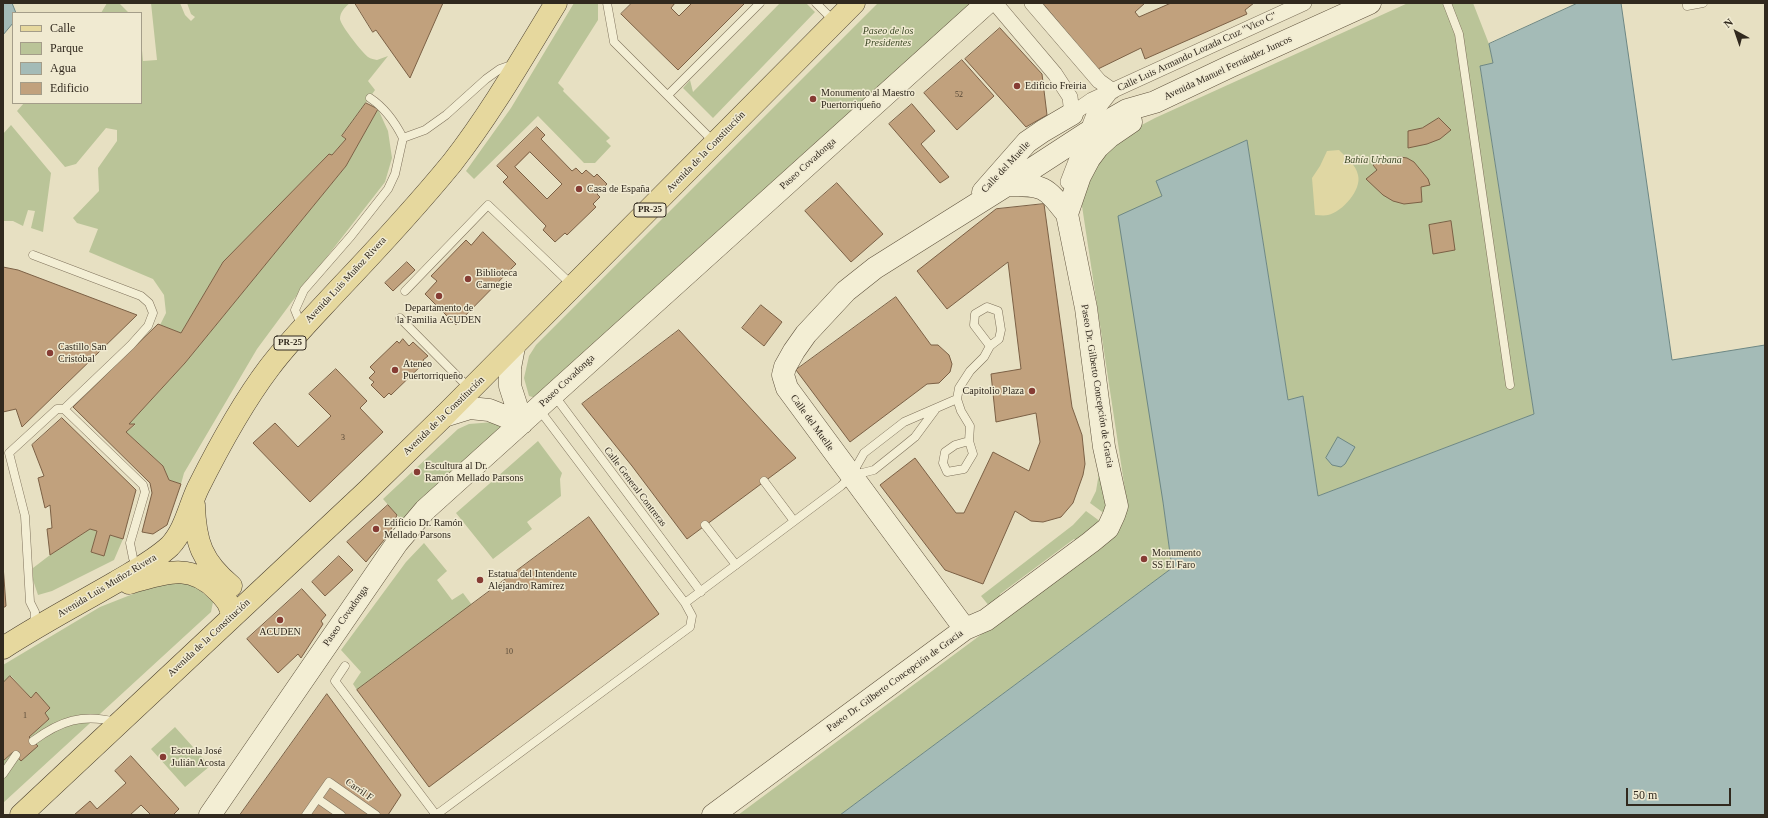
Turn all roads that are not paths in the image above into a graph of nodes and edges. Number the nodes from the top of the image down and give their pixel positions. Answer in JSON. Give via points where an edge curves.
{"nodes":[{"id":1,"x":556,"y":3,"type":"edge"},
{"id":2,"x":607,"y":3,"type":"edge"},
{"id":3,"x":760,"y":3,"type":"edge"},
{"id":4,"x":816,"y":3,"type":"edge"},
{"id":5,"x":854,"y":3,"type":"edge"},
{"id":6,"x":987,"y":3,"type":"edge"},
{"id":7,"x":995,"y":3,"type":"edge"},
{"id":8,"x":1032,"y":3,"type":"edge"},
{"id":9,"x":1304,"y":3,"type":"edge"},
{"id":10,"x":1370,"y":3,"type":"edge"},
{"id":11,"x":1447,"y":3,"type":"edge"},
{"id":12,"x":1687,"y":3,"type":"edge"},
{"id":13,"x":1703,"y":3,"type":"edge"},
{"id":14,"x":835,"y":22,"type":"junction"},
{"id":15,"x":520,"y":61,"type":"junction"},
{"id":16,"x":1113,"y":91,"type":"junction"},
{"id":17,"x":668,"y":94,"type":"junction"},
{"id":18,"x":370,"y":98,"type":"dead end"},
{"id":19,"x":1155,"y":102,"type":"junction"},
{"id":20,"x":1072,"y":114,"type":"junction"},
{"id":21,"x":1087,"y":132,"type":"junction"},
{"id":22,"x":403,"y":138,"type":"junction"},
{"id":23,"x":715,"y":142,"type":"junction"},
{"id":24,"x":1007,"y":185,"type":"junction"},
{"id":25,"x":964,"y":212,"type":"junction"},
{"id":26,"x":1068,"y":214,"type":"junction"},
{"id":27,"x":33,"y":255,"type":"dead end"},
{"id":28,"x":573,"y":287,"type":"junction"},
{"id":29,"x":405,"y":291,"type":"dead end"},
{"id":30,"x":400,"y":318,"type":"dead end"},
{"id":31,"x":302,"y":328,"type":"junction"},
{"id":32,"x":990,"y":346,"type":"junction"},
{"id":33,"x":514,"y":347,"type":"junction"},
{"id":34,"x":1510,"y":385,"type":"dead end"},
{"id":35,"x":471,"y":390,"type":"junction"},
{"id":36,"x":957,"y":399,"type":"junction"},
{"id":37,"x":546,"y":401,"type":"junction"},
{"id":38,"x":64,"y":409,"type":"junction"},
{"id":39,"x":935,"y":410,"type":"junction"},
{"id":40,"x":444,"y":416,"type":"junction"},
{"id":41,"x":522,"y":423,"type":"junction"},
{"id":42,"x":969,"y":441,"type":"dead end"},
{"id":43,"x":851,"y":476,"type":"junction"},
{"id":44,"x":764,"y":481,"type":"dead end"},
{"id":45,"x":193,"y":498,"type":"junction"},
{"id":46,"x":794,"y":521,"type":"junction"},
{"id":47,"x":705,"y":525,"type":"dead end"},
{"id":48,"x":736,"y":565,"type":"junction"},
{"id":49,"x":139,"y":568,"type":"junction"},
{"id":50,"x":102,"y":590,"type":"junction"},
{"id":51,"x":701,"y":592,"type":"junction"},
{"id":52,"x":253,"y":597,"type":"junction"},
{"id":53,"x":685,"y":603,"type":"junction"},
{"id":54,"x":232,"y":617,"type":"junction"},
{"id":55,"x":34,"y":628,"type":"junction"},
{"id":56,"x":965,"y":629,"type":"junction"},
{"id":57,"x":3,"y":640,"type":"edge"},
{"id":58,"x":3,"y":648,"type":"edge"},
{"id":59,"x":345,"y":666,"type":"dead end"},
{"id":60,"x":120,"y":723,"type":"junction"},
{"id":61,"x":33,"y":740,"type":"dead end"},
{"id":62,"x":16,"y":755,"type":"dead end"},
{"id":63,"x":3,"y":774,"type":"edge"},
{"id":64,"x":318,"y":798,"type":"junction"},
{"id":65,"x":21,"y":815,"type":"edge"},
{"id":66,"x":210,"y":815,"type":"edge"},
{"id":67,"x":306,"y":815,"type":"edge"},
{"id":68,"x":342,"y":815,"type":"edge"},
{"id":69,"x":376,"y":815,"type":"edge"},
{"id":70,"x":436,"y":815,"type":"edge"},
{"id":71,"x":713,"y":815,"type":"edge"}],
"edges":[{"from":1,"to":15,"type":"main road","name":"Avenida Luis Muñoz Rivera","number":"PR-25"},
{"from":2,"to":17,"type":"lane","via":[[614,42]]},
{"from":3,"to":17,"type":"lane"},
{"from":4,"to":14,"type":"lane"},
{"from":5,"to":14,"type":"main road","name":"Avenida de la Constitución","number":"PR-25"},
{"from":6,"to":37,"type":"main road","name":"Paseo Covadonga"},
{"from":7,"to":20,"type":"street","via":[[1055,74],[1070,97]]},
{"from":8,"to":16,"type":"street","via":[[1098,81]]},
{"from":9,"to":16,"type":"street","name":"Calle Luis Armando Lozada Cruz \"Vico C\""},
{"from":10,"to":19,"type":"main road","name":"Avenida Manuel Fernández Juncos"},
{"from":11,"to":34,"type":"lane","via":[[1459,34]]},
{"from":12,"to":13,"type":"lane","via":[[1687,6]]},
{"from":14,"to":23,"type":"main road","name":"Avenida de la Constitución","number":"PR-25"},
{"from":15,"to":22,"type":"lane","via":[[500,69],[486,79],[425,130]]},
{"from":15,"to":31,"type":"main road","name":"Avenida Luis Muñoz Rivera","number":"PR-25","via":[[488,114],[451,164],[376,250]]},
{"from":16,"to":20,"type":"street","name":"Calle Luis Armando Lozada Cruz \"Vico C\"","via":[[1092,100]]},
{"from":16,"to":21,"type":"street","via":[[1095,112]]},
{"from":17,"to":23,"type":"lane"},
{"from":18,"to":22,"type":"lane","via":[[379,104]]},
{"from":19,"to":21,"type":"main road","name":"Avenida Manuel Fernández Juncos","via":[[1127,110]]},
{"from":19,"to":26,"type":"main road","name":"Paseo Dr. Gilberto Concepción de Gracia","via":[[1098,147],[1080,176]]},
{"from":20,"to":25,"type":"main road","name":"Calle del Muelle","via":[[1027,142]]},
{"from":21,"to":24,"type":"main road","name":"Calle del Muelle"},
{"from":21,"to":26,"type":"street","via":[[1065,190],[1064,201]]},
{"from":22,"to":31,"type":"lane","via":[[395,174],[388,189],[304,290],[295,310]]},
{"from":23,"to":28,"type":"main road","name":"Avenida de la Constitución","number":"PR-25"},
{"from":24,"to":25,"type":"main road","name":"Calle del Muelle"},
{"from":24,"to":26,"type":"main road","via":[[1037,186],[1046,190]]},
{"from":25,"to":43,"type":"main road","name":"Calle del Muelle","via":[[875,268],[846,291],[806,334],[785,367],[783,375],[787,388]]},
{"from":26,"to":56,"type":"main road","name":"Paseo Dr. Gilberto Concepción de Gracia","via":[[1086,308],[1104,447],[1117,506],[1108,528],[1091,542],[986,620]]},
{"from":27,"to":38,"type":"lane","via":[[141,296],[149,303],[153,313],[148,326],[135,341]]},
{"from":28,"to":29,"type":"lane","via":[[488,205]]},
{"from":28,"to":33,"type":"main road","name":"Avenida de la Constitución","number":"PR-25"},
{"from":30,"to":35,"type":"lane"},
{"from":31,"to":45,"type":"main road","name":"Avenida Luis Muñoz Rivera","number":"PR-25","via":[[269,368],[243,407]]},
{"from":32,"to":32,"type":"lane","via":[[999,339],[1001,330],[998,311],[987,307],[975,314],[974,325]]},
{"from":32,"to":36,"type":"lane","via":[[959,388]]},
{"from":33,"to":35,"type":"main road","name":"Avenida de la Constitución","number":"PR-25"},
{"from":33,"to":41,"type":"main road","via":[[510,386]]},
{"from":35,"to":40,"type":"main road","name":"Avenida de la Constitución","number":"PR-25"},
{"from":36,"to":39,"type":"lane"},
{"from":36,"to":42,"type":"lane","via":[[970,426]]},
{"from":37,"to":41,"type":"main road","name":"Paseo Covadonga"},
{"from":37,"to":51,"type":"lane","name":"Calle General Contreras"},
{"from":37,"to":53,"type":"lane"},
{"from":38,"to":49,"type":"lane","via":[[142,485],[144,492],[130,543],[133,558]]},
{"from":38,"to":55,"type":"lane","via":[[57,409],[10,453],[25,516],[30,602],[35,612]]},
{"from":39,"to":43,"type":"lane","via":[[915,437],[874,470]]},
{"from":39,"to":43,"type":"lane","via":[[904,422],[870,448],[864,453]]},
{"from":40,"to":41,"type":"main road","via":[[470,408],[489,410]]},
{"from":40,"to":52,"type":"main road","name":"Avenida de la Constitución","number":"PR-25"},
{"from":41,"to":66,"type":"main road","name":"Paseo Covadonga","via":[[425,510],[397,542]]},
{"from":43,"to":46,"type":"lane"},
{"from":43,"to":56,"type":"main road","name":"Calle del Muelle"},
{"from":44,"to":46,"type":"lane"},
{"from":45,"to":49,"type":"main road","name":"Avenida Luis Muñoz Rivera","number":"PR-25","via":[[174,541],[160,555]]},
{"from":45,"to":52,"type":"main road","via":[[196,535],[202,554],[232,587]]},
{"from":46,"to":48,"type":"lane"},
{"from":47,"to":48,"type":"lane"},
{"from":48,"to":51,"type":"lane"},
{"from":49,"to":50,"type":"main road","name":"Avenida Luis Muñoz Rivera","number":"PR-25"},
{"from":50,"to":54,"type":"main road","via":[[162,573],[183,572],[210,583],[229,604]]},
{"from":50,"to":55,"type":"main road","name":"Avenida Luis Muñoz Rivera","number":"PR-25"},
{"from":51,"to":53,"type":"lane"},
{"from":52,"to":54,"type":"main road","name":"Avenida de la Constitución","number":"PR-25"},
{"from":53,"to":70,"type":"lane","via":[[692,616],[690,627]]},
{"from":54,"to":60,"type":"main road","name":"Avenida de la Constitución","number":"PR-25"},
{"from":55,"to":57,"type":"main road"},
{"from":55,"to":58,"type":"main road","name":"Avenida Luis Muñoz Rivera","number":"PR-25"},
{"from":56,"to":71,"type":"main road","name":"Paseo Dr. Gilberto Concepción de Gracia"},
{"from":59,"to":70,"type":"lane","via":[[335,681]]},
{"from":60,"to":61,"type":"lane","via":[[84,717],[46,731]]},
{"from":60,"to":65,"type":"main road","name":"Avenida de la Constitución","number":"PR-25"},
{"from":62,"to":63,"type":"lane"},
{"from":64,"to":67,"type":"lane"},
{"from":64,"to":68,"type":"lane"},
{"from":64,"to":69,"type":"lane","name":"Carril F","via":[[329,782]]}]}
